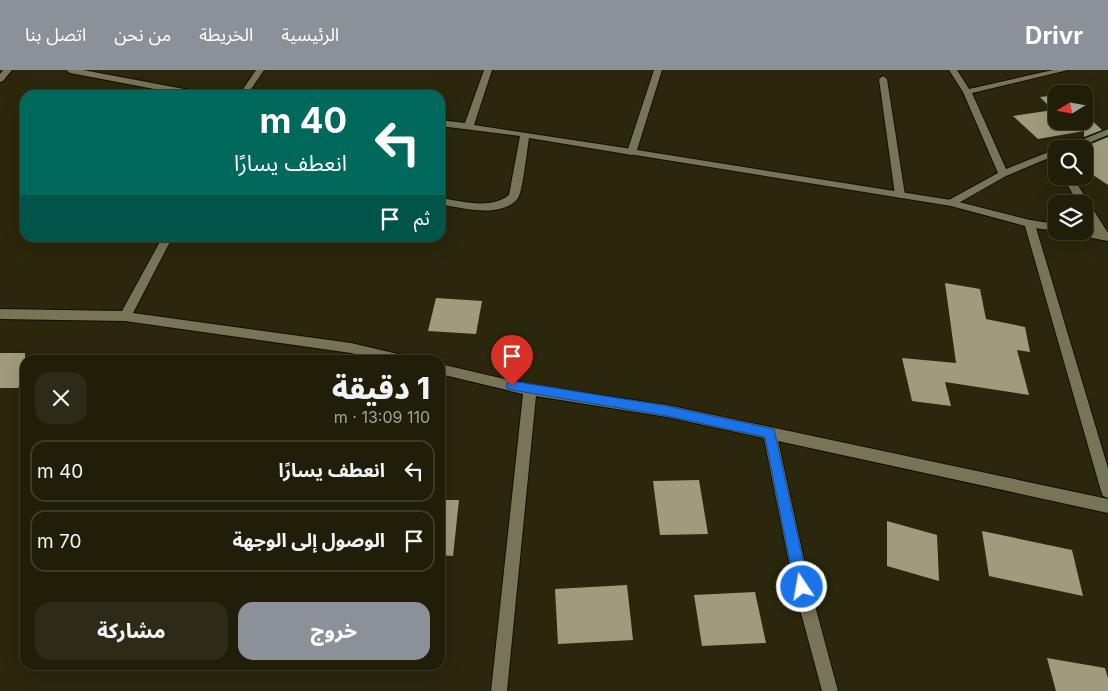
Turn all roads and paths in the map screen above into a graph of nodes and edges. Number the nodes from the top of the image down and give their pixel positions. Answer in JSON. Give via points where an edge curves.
{"nodes":[{"id":1,"x":8,"y":70,"type":"edge"},
{"id":2,"x":70,"y":70,"type":"edge"},
{"id":3,"x":260,"y":70,"type":"edge"},
{"id":4,"x":488,"y":70,"type":"edge"},
{"id":5,"x":658,"y":70,"type":"edge"},
{"id":6,"x":953,"y":70,"type":"edge"},
{"id":7,"x":1064,"y":70,"type":"edge"},
{"id":8,"x":0,"y":79,"type":"edge"},
{"id":9,"x":883,"y":79,"type":"dead end"},
{"id":10,"x":174,"y":90,"type":"edge"},
{"id":11,"x":246,"y":90,"type":"edge"},
{"id":12,"x":967,"y":92,"type":"junction"},
{"id":13,"x":445,"y":124,"type":"edge"},
{"id":14,"x":469,"y":126,"type":"junction"},
{"id":15,"x":1108,"y":132,"type":"edge"},
{"id":16,"x":525,"y":134,"type":"junction"},
{"id":17,"x":1088,"y":140,"type":"edge"},
{"id":18,"x":632,"y":152,"type":"junction"},
{"id":19,"x":1048,"y":158,"type":"edge"},
{"id":20,"x":1003,"y":174,"type":"junction"},
{"id":21,"x":1074,"y":185,"type":"edge"},
{"id":22,"x":900,"y":195,"type":"junction"},
{"id":23,"x":445,"y":202,"type":"edge"},
{"id":24,"x":951,"y":203,"type":"junction"},
{"id":25,"x":1030,"y":224,"type":"junction"},
{"id":26,"x":1048,"y":227,"type":"edge"},
{"id":27,"x":1093,"y":234,"type":"edge"},
{"id":28,"x":1106,"y":236,"type":"edge"},
{"id":29,"x":164,"y":242,"type":"edge"},
{"id":30,"x":0,"y":314,"type":"edge"},
{"id":31,"x":125,"y":316,"type":"junction"},
{"id":32,"x":381,"y":355,"type":"edge"},
{"id":33,"x":445,"y":370,"type":"edge"},
{"id":34,"x":530,"y":390,"type":"junction"},
{"id":35,"x":770,"y":433,"type":"junction"},
{"id":36,"x":1108,"y":491,"type":"edge"},
{"id":37,"x":1108,"y":506,"type":"edge"},
{"id":38,"x":499,"y":691,"type":"edge"},
{"id":39,"x":830,"y":691,"type":"edge"}],
"edges":[{"from":1,"to":8,"type":"street"},
{"from":2,"to":10,"type":"street"},
{"from":3,"to":11,"type":"street"},
{"from":4,"to":14,"type":"street"},
{"from":5,"to":18,"type":"street"},
{"from":6,"to":12,"type":"street"},
{"from":7,"to":12,"type":"street"},
{"from":9,"to":22,"type":"street"},
{"from":12,"to":20,"type":"street"},
{"from":13,"to":14,"type":"street"},
{"from":14,"to":16,"type":"street"},
{"from":15,"to":17,"type":"street"},
{"from":16,"to":18,"type":"street"},
{"from":16,"to":23,"type":"street","via":[[511,200],[494,207]]},
{"from":18,"to":22,"type":"street"},
{"from":19,"to":20,"type":"street"},
{"from":20,"to":24,"type":"street"},
{"from":21,"to":28,"type":"street"},
{"from":22,"to":24,"type":"street"},
{"from":24,"to":25,"type":"street"},
{"from":25,"to":26,"type":"street"},
{"from":25,"to":36,"type":"street"},
{"from":27,"to":28,"type":"street"},
{"from":29,"to":31,"type":"street"},
{"from":30,"to":31,"type":"street"},
{"from":31,"to":32,"type":"street"},
{"from":33,"to":34,"type":"street"},
{"from":34,"to":35,"type":"street","via":[[667,411]]},
{"from":34,"to":38,"type":"street"},
{"from":35,"to":37,"type":"street"},
{"from":35,"to":39,"type":"street","via":[[802,587]]}]}
